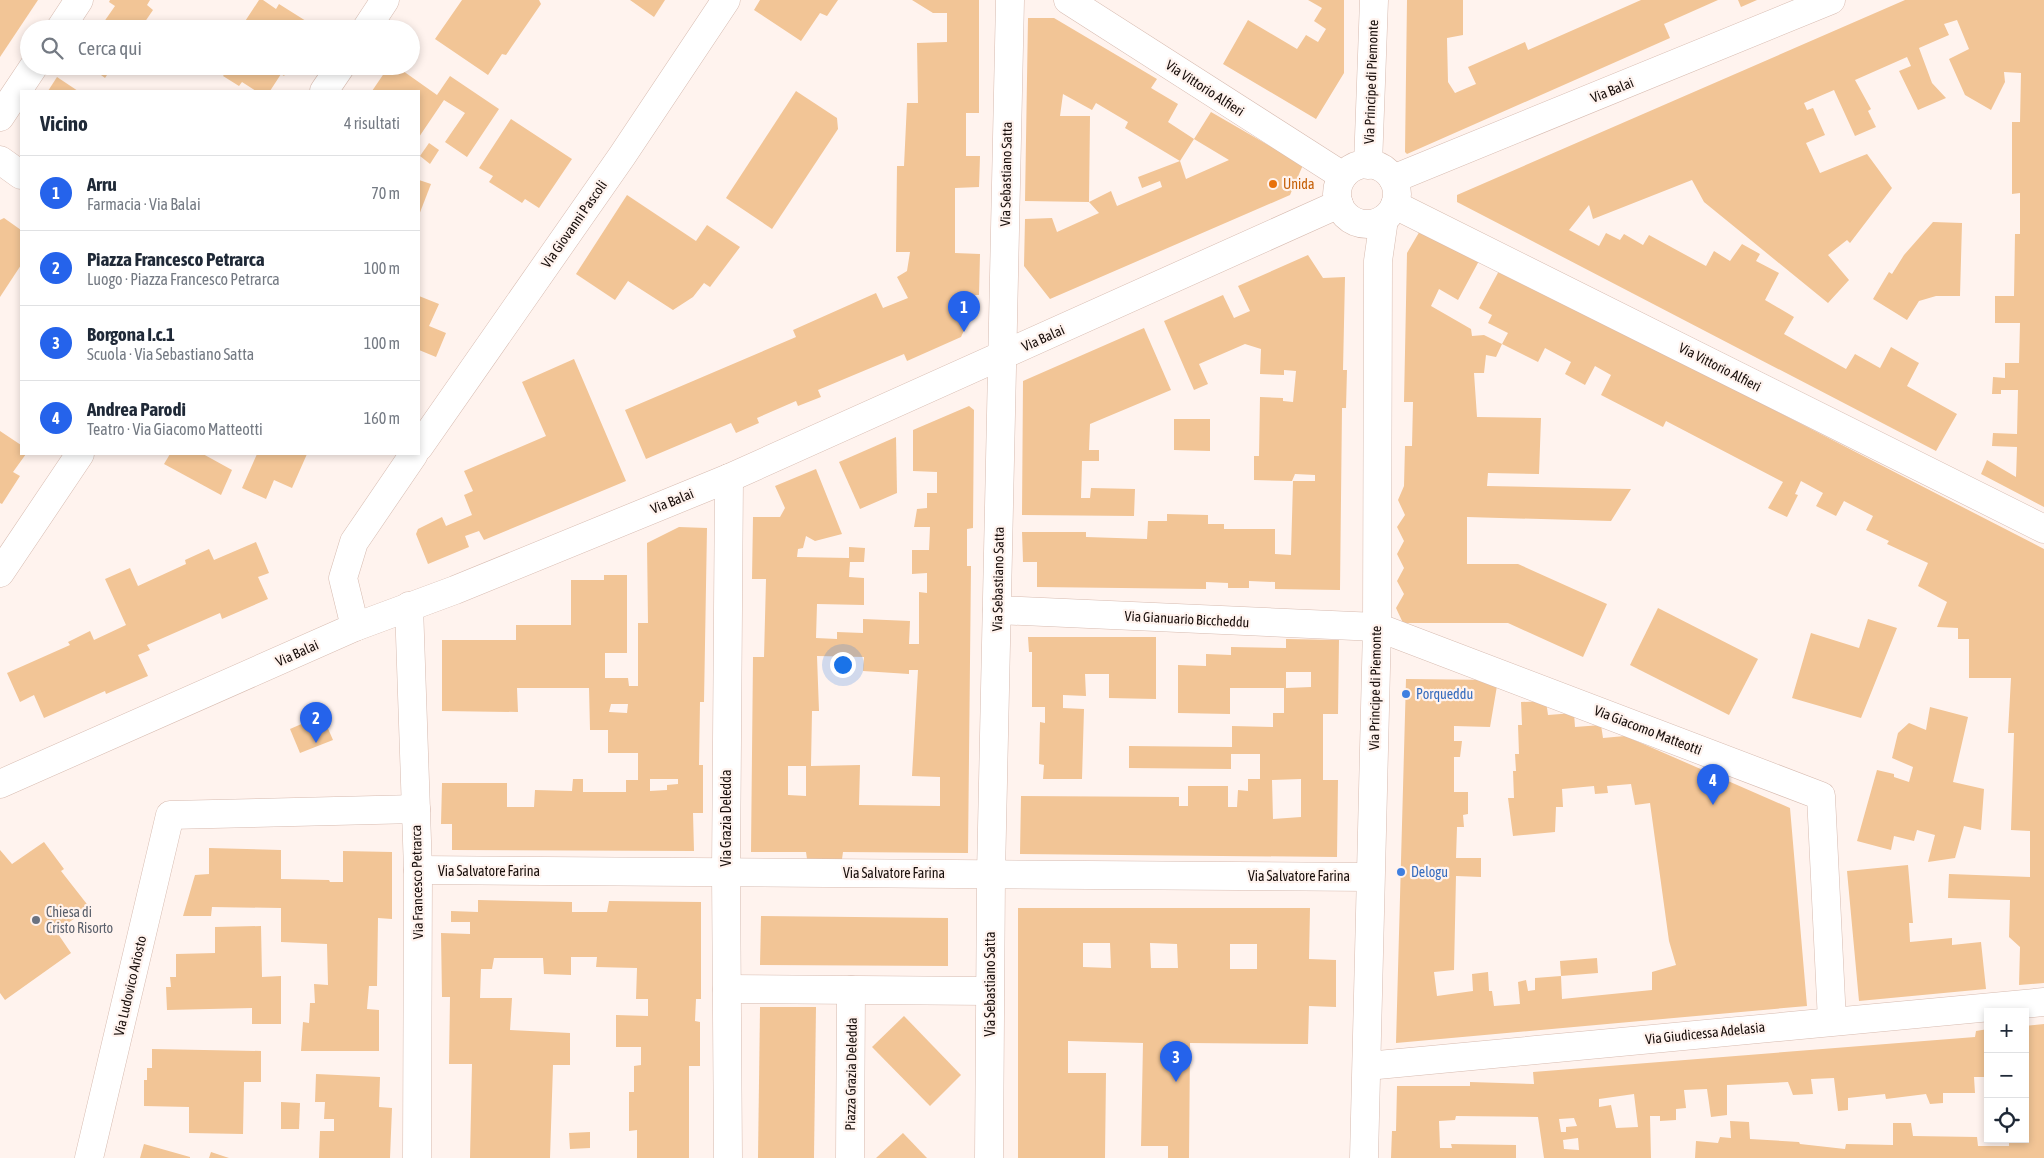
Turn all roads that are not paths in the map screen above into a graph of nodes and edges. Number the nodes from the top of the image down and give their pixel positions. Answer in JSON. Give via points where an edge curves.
{"nodes":[{"id":1,"x":80,"y":0,"type":"edge"},
{"id":2,"x":386,"y":0,"type":"edge"},
{"id":3,"x":726,"y":0,"type":"edge"},
{"id":4,"x":1010,"y":0,"type":"edge"},
{"id":5,"x":1068,"y":0,"type":"edge"},
{"id":6,"x":1374,"y":0,"type":"edge"},
{"id":7,"x":1831,"y":0,"type":"edge"},
{"id":8,"x":66,"y":20,"type":"edge"},
{"id":9,"x":372,"y":20,"type":"edge"},
{"id":10,"x":28,"y":75,"type":"edge"},
{"id":11,"x":335,"y":75,"type":"edge"},
{"id":12,"x":325,"y":90,"type":"edge"},
{"id":13,"x":0,"y":117,"type":"edge"},
{"id":14,"x":0,"y":160,"type":"edge"},
{"id":15,"x":1368,"y":164,"type":"junction"},
{"id":16,"x":20,"y":174,"type":"edge"},
{"id":17,"x":1343,"y":176,"type":"junction"},
{"id":18,"x":1391,"y":201,"type":"junction"},
{"id":19,"x":1339,"y":204,"type":"junction"},
{"id":20,"x":1003,"y":356,"type":"junction"},
{"id":21,"x":420,"y":446,"type":"edge"},
{"id":22,"x":79,"y":455,"type":"edge"},
{"id":23,"x":413,"y":455,"type":"edge"},
{"id":24,"x":728,"y":478,"type":"junction"},
{"id":25,"x":2044,"y":529,"type":"edge"},
{"id":26,"x":0,"y":572,"type":"edge"},
{"id":27,"x":408,"y":606,"type":"junction"},
{"id":28,"x":997,"y":610,"type":"junction"},
{"id":29,"x":355,"y":627,"type":"junction"},
{"id":30,"x":1376,"y":627,"type":"junction"},
{"id":31,"x":6,"y":774,"type":"edge"},
{"id":32,"x":416,"y":809,"type":"junction"},
{"id":33,"x":418,"y":870,"type":"junction"},
{"id":34,"x":726,"y":872,"type":"junction"},
{"id":35,"x":991,"y":874,"type":"junction"},
{"id":36,"x":1370,"y":876,"type":"junction"},
{"id":37,"x":727,"y":989,"type":"junction"},
{"id":38,"x":852,"y":990,"type":"junction"},
{"id":39,"x":989,"y":991,"type":"junction"},
{"id":40,"x":2044,"y":1002,"type":"edge"},
{"id":41,"x":1832,"y":1021,"type":"junction"},
{"id":42,"x":1367,"y":1066,"type":"junction"},
{"id":43,"x":88,"y":1158,"type":"edge"},
{"id":44,"x":417,"y":1158,"type":"edge"},
{"id":45,"x":728,"y":1158,"type":"edge"},
{"id":46,"x":850,"y":1158,"type":"edge"},
{"id":47,"x":989,"y":1158,"type":"edge"},
{"id":48,"x":1364,"y":1158,"type":"edge"}],
"edges":[{"from":1,"to":8,"type":"street"},
{"from":2,"to":9,"type":"street"},
{"from":3,"to":21,"type":"street","name":"Via Giovanni Pascoli","via":[[622,156]]},
{"from":4,"to":20,"type":"street","name":"Via Sebastiano Satta"},
{"from":5,"to":17,"type":"street","name":"Via Vittorio Alfieri"},
{"from":6,"to":15,"type":"street","name":"Via Principe di Piemonte"},
{"from":7,"to":18,"type":"street","name":"Via Balai"},
{"from":10,"to":13,"type":"street"},
{"from":11,"to":12,"type":"street"},
{"from":14,"to":16,"type":"street"},
{"from":15,"to":17,"type":"street","via":[[1358,166]]},
{"from":15,"to":18,"type":"street","via":[[1383,168]]},
{"from":17,"to":19,"type":"street","via":[[1337,194]]},
{"from":18,"to":19,"type":"street","name":"Via Balai","via":[[1367,224],[1350,218]]},
{"from":18,"to":25,"type":"street","name":"Via Vittorio Alfieri"},
{"from":18,"to":30,"type":"street","name":"Via Principe di Piemonte","via":[[1378,260]]},
{"from":19,"to":20,"type":"street","name":"Via Balai"},
{"from":20,"to":24,"type":"street","name":"Via Balai"},
{"from":20,"to":28,"type":"street","name":"Via Sebastiano Satta"},
{"from":22,"to":26,"type":"street"},
{"from":23,"to":29,"type":"street","via":[[354,542],[343,578]]},
{"from":24,"to":27,"type":"street","name":"Via Balai","via":[[455,590]]},
{"from":24,"to":34,"type":"street","name":"Via Grazia Deledda"},
{"from":27,"to":29,"type":"street","name":"Via Balai"},
{"from":27,"to":32,"type":"street","name":"Via Francesco Petrarca"},
{"from":28,"to":30,"type":"street","name":"Via Gianuario Biccheddu"},
{"from":28,"to":35,"type":"street","name":"Via Sebastiano Satta"},
{"from":29,"to":31,"type":"street","name":"Via Balai"},
{"from":30,"to":36,"type":"street","name":"Via Principe di Piemonte"},
{"from":30,"to":41,"type":"street","name":"Via Giacomo Matteotti","via":[[1821,796]]},
{"from":32,"to":33,"type":"street","name":"Via Francesco Petrarca"},
{"from":32,"to":43,"type":"street","name":"Via Ludovico Ariosto","via":[[170,815]]},
{"from":33,"to":34,"type":"street","name":"Via Salvatore Farina"},
{"from":33,"to":44,"type":"street","name":"Via Francesco Petrarca"},
{"from":34,"to":35,"type":"street","name":"Via Salvatore Farina"},
{"from":34,"to":37,"type":"street","name":"Via Grazia Deledda"},
{"from":35,"to":36,"type":"street","name":"Via Salvatore Farina"},
{"from":35,"to":39,"type":"street","name":"Via Sebastiano Satta"},
{"from":36,"to":42,"type":"street","name":"Via Principe di Piemonte"},
{"from":37,"to":38,"type":"street"},
{"from":37,"to":45,"type":"street","name":"Via Grazia Deledda"},
{"from":38,"to":39,"type":"street"},
{"from":38,"to":46,"type":"street","name":"Piazza Grazia Deledda"},
{"from":39,"to":47,"type":"street","name":"Via Sebastiano Satta"},
{"from":40,"to":41,"type":"street","name":"Via Giudicessa Adelasia"},
{"from":41,"to":42,"type":"street","name":"Via Giudicessa Adelasia"},
{"from":42,"to":48,"type":"street","name":"Via Principe di Piemonte"}]}
